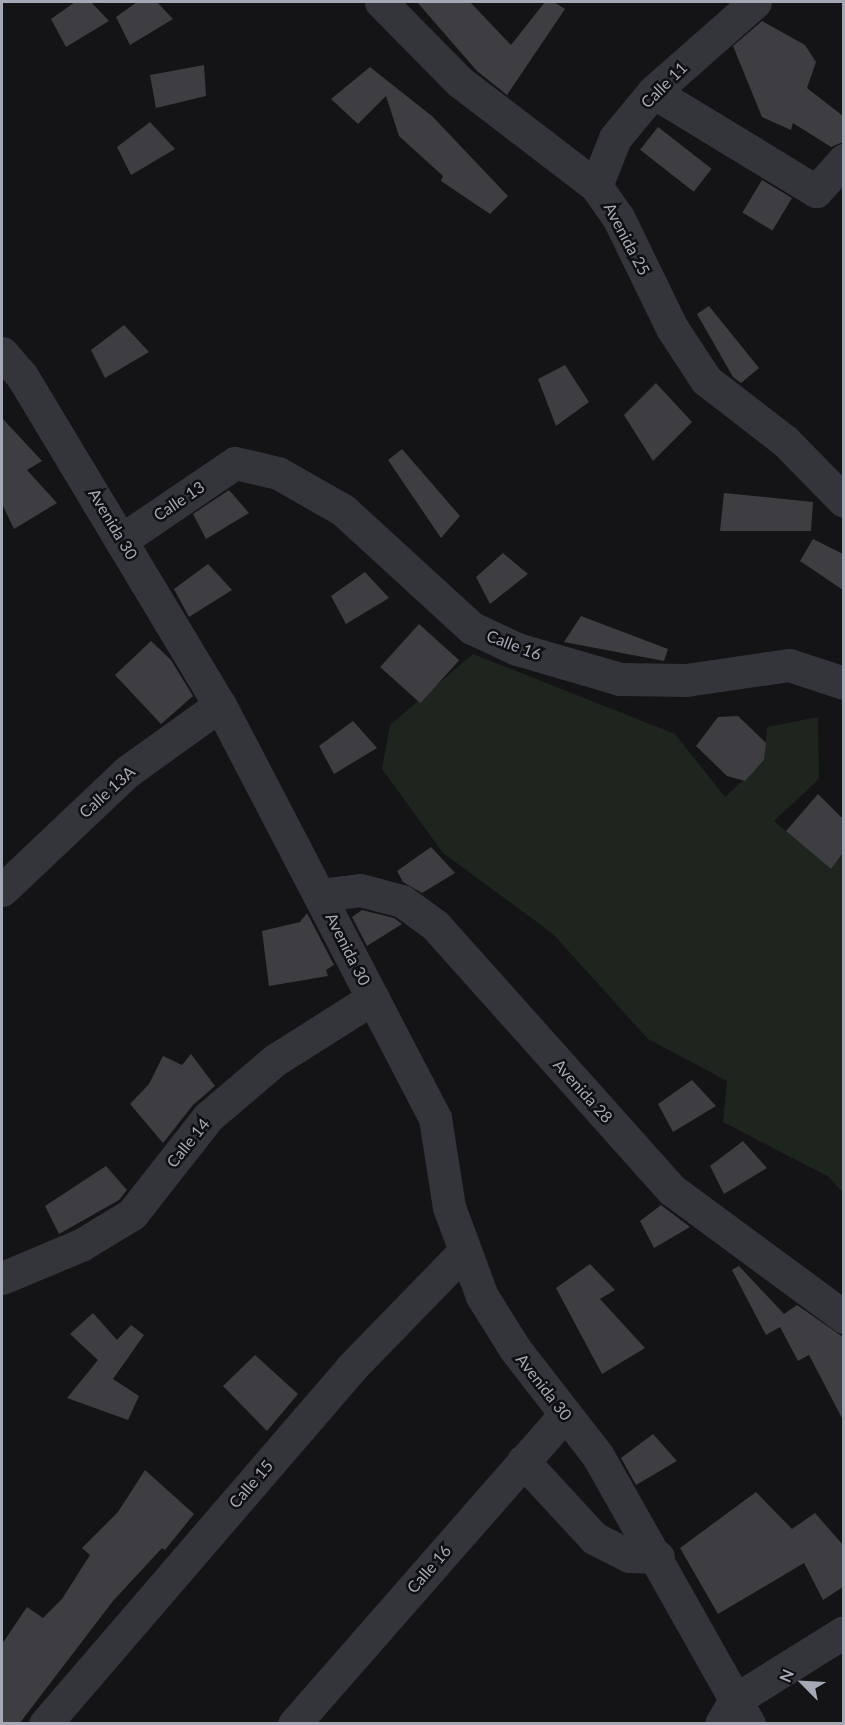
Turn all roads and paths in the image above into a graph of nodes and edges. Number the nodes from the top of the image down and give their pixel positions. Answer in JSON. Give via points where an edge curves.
{"nodes":[{"id":1,"x":381,"y":2,"type":"edge"},
{"id":2,"x":755,"y":2,"type":"edge"},
{"id":3,"x":653,"y":92,"type":"junction"},
{"id":4,"x":843,"y":160,"type":"edge"},
{"id":5,"x":596,"y":186,"type":"junction"},
{"id":6,"x":8,"y":374,"type":"edge"},
{"id":7,"x":236,"y":463,"type":"joint"},
{"id":8,"x":843,"y":501,"type":"edge"},
{"id":9,"x":123,"y":539,"type":"junction"},
{"id":10,"x":843,"y":683,"type":"edge"},
{"id":11,"x":220,"y":705,"type":"junction"},
{"id":12,"x":2,"y":890,"type":"edge"},
{"id":13,"x":321,"y":895,"type":"junction"},
{"id":14,"x":373,"y":998,"type":"junction"},
{"id":15,"x":464,"y":1252,"type":"junction"},
{"id":16,"x":2,"y":1278,"type":"edge"},
{"id":17,"x":843,"y":1317,"type":"edge"},
{"id":18,"x":565,"y":1414,"type":"junction"},
{"id":19,"x":523,"y":1461,"type":"junction"},
{"id":20,"x":657,"y":1557,"type":"junction"},
{"id":21,"x":843,"y":1632,"type":"edge"},
{"id":22,"x":735,"y":1716,"type":"edge"},
{"id":23,"x":45,"y":1724,"type":"edge"},
{"id":24,"x":294,"y":1724,"type":"edge"}],
"edges":[{"from":1,"to":5,"type":"street","name":"Avenida 25","via":[[460,82]]},
{"from":2,"to":3,"type":"street","name":"Calle 11"},
{"from":3,"to":4,"type":"street","via":[[816,191]]},
{"from":3,"to":5,"type":"street","name":"Calle 11","via":[[615,138]]},
{"from":5,"to":8,"type":"street","name":"Avenida 25","via":[[618,218],[672,328],[706,380],[785,441]]},
{"from":6,"to":9,"type":"street","name":"Avenida 30"},
{"from":7,"to":9,"type":"street","name":"Calle 13"},
{"from":7,"to":10,"type":"street","name":"Calle 16","via":[[278,473],[343,510],[472,628],[517,649],[620,679],[686,680],[789,665]]},
{"from":9,"to":11,"type":"street","name":"Avenida 30"},
{"from":11,"to":12,"type":"street","name":"Calle 13A","via":[[128,771]]},
{"from":11,"to":13,"type":"street","name":"Avenida 30"},
{"from":13,"to":14,"type":"street","name":"Avenida 30"},
{"from":13,"to":17,"type":"street","name":"Avenida 28","via":[[360,890],[402,902],[435,925],[672,1190]]},
{"from":14,"to":15,"type":"street","name":"Avenida 30","via":[[435,1118],[448,1207]]},
{"from":14,"to":16,"type":"street","name":"Calle 14","via":[[275,1060],[208,1117],[132,1214],[81,1245]]},
{"from":15,"to":18,"type":"street","name":"Avenida 30","via":[[482,1296],[515,1349]]},
{"from":15,"to":23,"type":"street","name":"Calle 15","via":[[351,1368]]},
{"from":18,"to":19,"type":"street","name":"Calle 16"},
{"from":18,"to":20,"type":"street","name":"Avenida 30","via":[[598,1456]]},
{"from":19,"to":20,"type":"street","via":[[594,1538],[629,1556]]},
{"from":19,"to":24,"type":"street","name":"Calle 16"},
{"from":20,"to":22,"type":"street","name":"Avenida 30"},
{"from":21,"to":22,"type":"street"}]}
